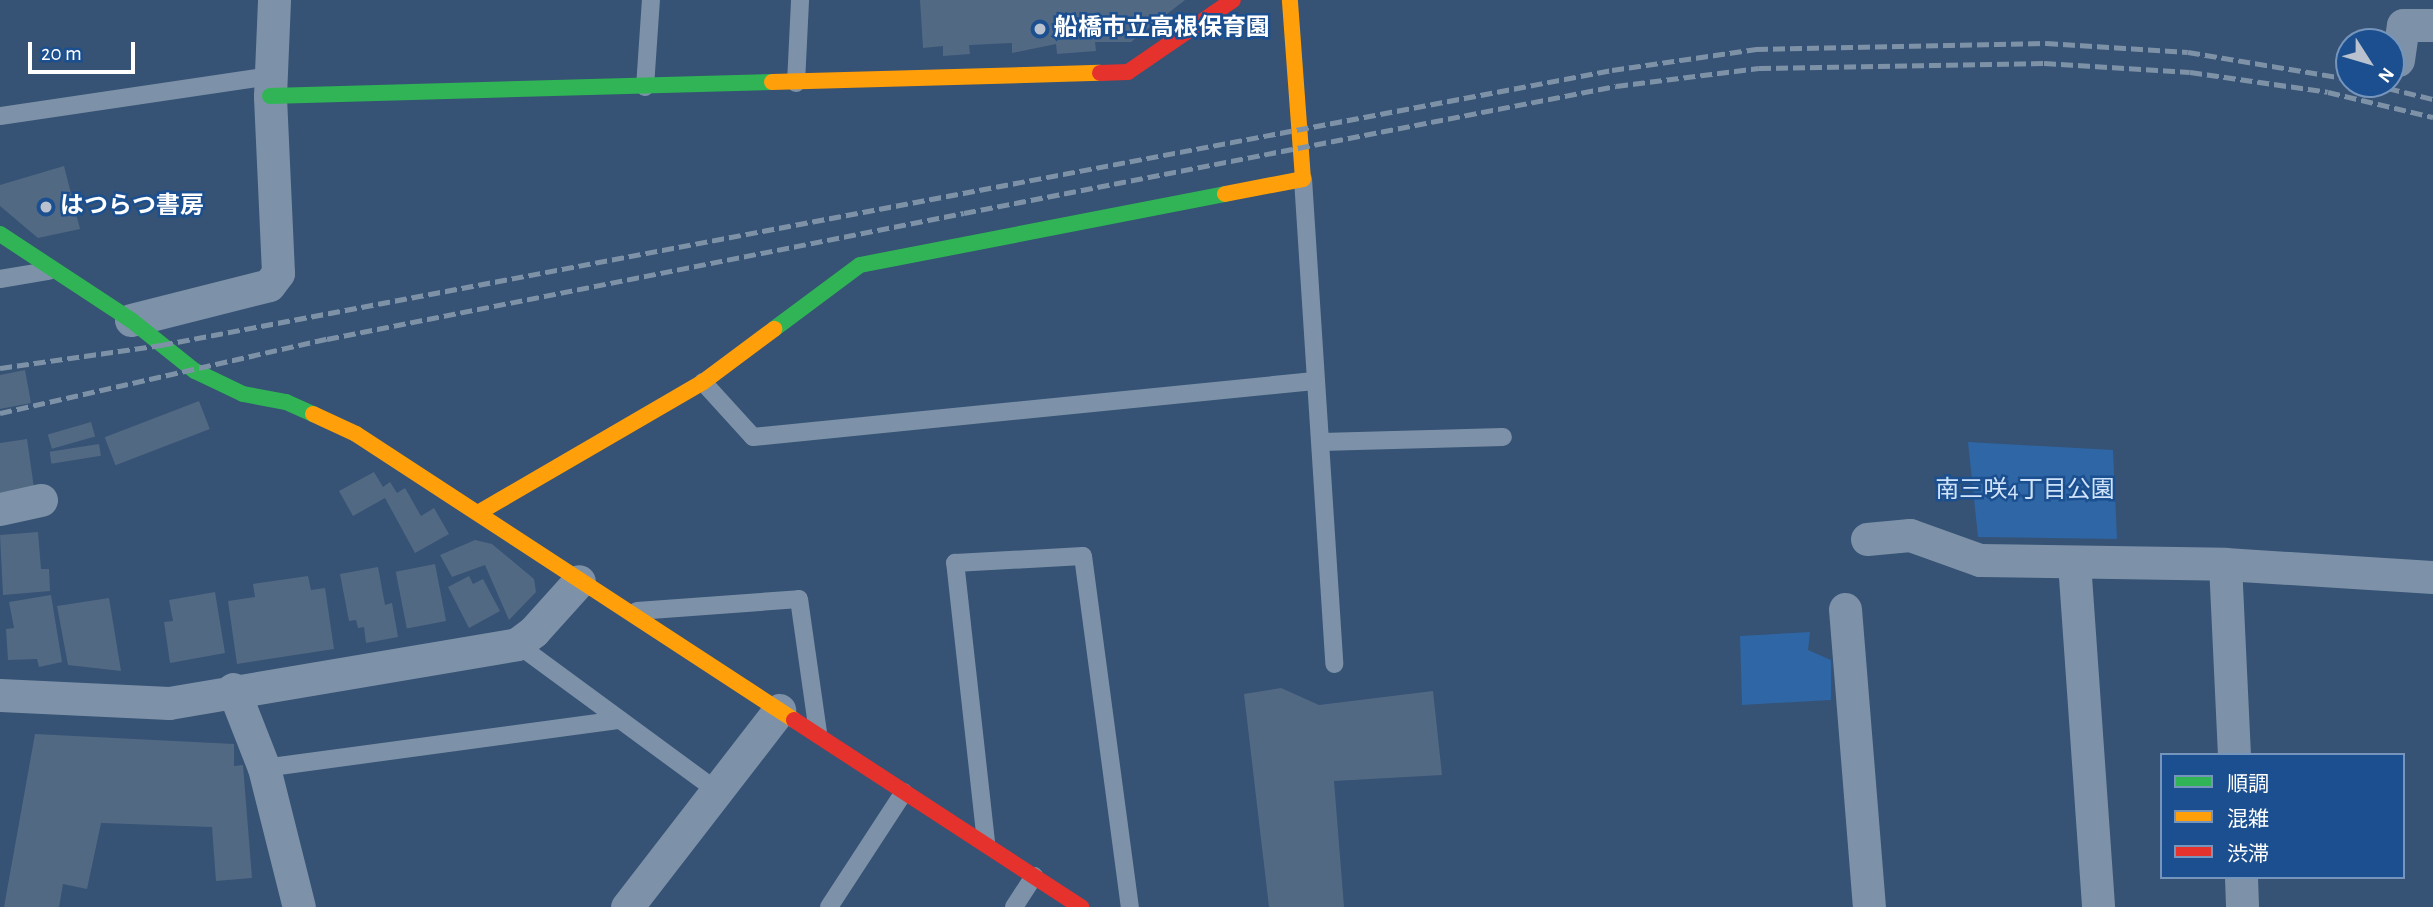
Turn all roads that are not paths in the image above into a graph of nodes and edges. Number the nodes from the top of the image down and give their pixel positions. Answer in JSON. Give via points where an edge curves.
{"nodes":[{"id":1,"x":274,"y":0,"type":"edge"},
{"id":2,"x":651,"y":0,"type":"edge"},
{"id":3,"x":800,"y":0,"type":"edge"},
{"id":4,"x":1233,"y":0,"type":"edge"},
{"id":5,"x":1290,"y":0,"type":"edge"},
{"id":6,"x":2433,"y":25,"type":"edge"},
{"id":7,"x":2403,"y":28,"type":"edge"},
{"id":8,"x":796,"y":83,"type":"junction"},
{"id":9,"x":270,"y":86,"type":"junction"},
{"id":10,"x":645,"y":88,"type":"junction"},
{"id":11,"x":0,"y":116,"type":"edge"},
{"id":12,"x":1303,"y":179,"type":"junction"},
{"id":13,"x":0,"y":233,"type":"edge"},
{"id":14,"x":55,"y":270,"type":"junction"},
{"id":15,"x":0,"y":279,"type":"edge"},
{"id":16,"x":131,"y":320,"type":"junction"},
{"id":17,"x":1314,"y":381,"type":"junction"},
{"id":18,"x":703,"y":383,"type":"junction"},
{"id":19,"x":1503,"y":437,"type":"dead end"},
{"id":20,"x":1321,"y":442,"type":"junction"},
{"id":21,"x":40,"y":500,"type":"dead end"},
{"id":22,"x":0,"y":509,"type":"edge"},
{"id":23,"x":478,"y":513,"type":"junction"},
{"id":24,"x":1867,"y":539,"type":"dead end"},
{"id":25,"x":2074,"y":562,"type":"junction"},
{"id":26,"x":2225,"y":564,"type":"junction"},
{"id":27,"x":2433,"y":577,"type":"edge"},
{"id":28,"x":579,"y":581,"type":"junction"},
{"id":29,"x":1845,"y":609,"type":"dead end"},
{"id":30,"x":630,"y":612,"type":"junction"},
{"id":31,"x":517,"y":644,"type":"junction"},
{"id":32,"x":1334,"y":664,"type":"dead end"},
{"id":33,"x":233,"y":689,"type":"junction"},
{"id":34,"x":0,"y":696,"type":"edge"},
{"id":35,"x":779,"y":710,"type":"junction"},
{"id":36,"x":620,"y":720,"type":"junction"},
{"id":37,"x":818,"y":735,"type":"junction"},
{"id":38,"x":2234,"y":753,"type":"edge"},
{"id":39,"x":264,"y":768,"type":"junction"},
{"id":40,"x":717,"y":790,"type":"junction"},
{"id":41,"x":904,"y":792,"type":"junction"},
{"id":42,"x":987,"y":845,"type":"junction"},
{"id":43,"x":1034,"y":876,"type":"junction"},
{"id":44,"x":2241,"y":879,"type":"edge"},
{"id":45,"x":299,"y":907,"type":"edge"},
{"id":46,"x":627,"y":907,"type":"edge"},
{"id":47,"x":828,"y":907,"type":"edge"},
{"id":48,"x":1014,"y":907,"type":"edge"},
{"id":49,"x":1081,"y":907,"type":"edge"},
{"id":50,"x":1130,"y":907,"type":"edge"},
{"id":51,"x":1869,"y":907,"type":"edge"},
{"id":52,"x":2098,"y":907,"type":"edge"},
{"id":53,"x":2242,"y":907,"type":"edge"}],
"edges":[{"from":1,"to":9,"type":"street"},
{"from":2,"to":10,"type":"lane"},
{"from":3,"to":8,"type":"lane"},
{"from":4,"to":8,"type":"street","via":[[1128,72]]},
{"from":5,"to":12,"type":"street","via":[[1303,130]]},
{"from":6,"to":7,"type":"street"},
{"from":8,"to":10,"type":"street"},
{"from":9,"to":10,"type":"street"},
{"from":9,"to":11,"type":"lane"},
{"from":9,"to":16,"type":"street","via":[[278,273],[269,285]]},
{"from":12,"to":17,"type":"lane"},
{"from":12,"to":18,"type":"street","via":[[860,265]]},
{"from":13,"to":14,"type":"street"},
{"from":14,"to":15,"type":"lane"},
{"from":14,"to":16,"type":"street"},
{"from":16,"to":23,"type":"street","via":[[195,371],[243,394],[286,402],[356,434]]},
{"from":17,"to":18,"type":"lane","via":[[753,438]]},
{"from":17,"to":20,"type":"lane"},
{"from":18,"to":23,"type":"street"},
{"from":19,"to":20,"type":"lane"},
{"from":20,"to":32,"type":"lane"},
{"from":21,"to":22,"type":"street"},
{"from":23,"to":28,"type":"street"},
{"from":24,"to":25,"type":"street","via":[[1910,535],[1980,560]]},
{"from":25,"to":26,"type":"street"},
{"from":25,"to":52,"type":"street"},
{"from":26,"to":27,"type":"street"},
{"from":26,"to":38,"type":"street"},
{"from":28,"to":30,"type":"street"},
{"from":28,"to":31,"type":"street"},
{"from":29,"to":51,"type":"street"},
{"from":30,"to":35,"type":"street"},
{"from":30,"to":37,"type":"lane","via":[[799,598]]},
{"from":31,"to":33,"type":"street"},
{"from":31,"to":36,"type":"lane"},
{"from":33,"to":34,"type":"street","via":[[169,703]]},
{"from":33,"to":39,"type":"street"},
{"from":35,"to":37,"type":"street"},
{"from":35,"to":40,"type":"street"},
{"from":36,"to":39,"type":"lane"},
{"from":36,"to":40,"type":"lane"},
{"from":37,"to":41,"type":"street"},
{"from":39,"to":45,"type":"street"},
{"from":40,"to":46,"type":"street"},
{"from":41,"to":42,"type":"street"},
{"from":41,"to":47,"type":"lane"},
{"from":42,"to":43,"type":"street"},
{"from":42,"to":50,"type":"lane","via":[[956,563],[1083,556]]},
{"from":43,"to":48,"type":"lane"},
{"from":43,"to":49,"type":"street"},
{"from":44,"to":53,"type":"street"}]}
